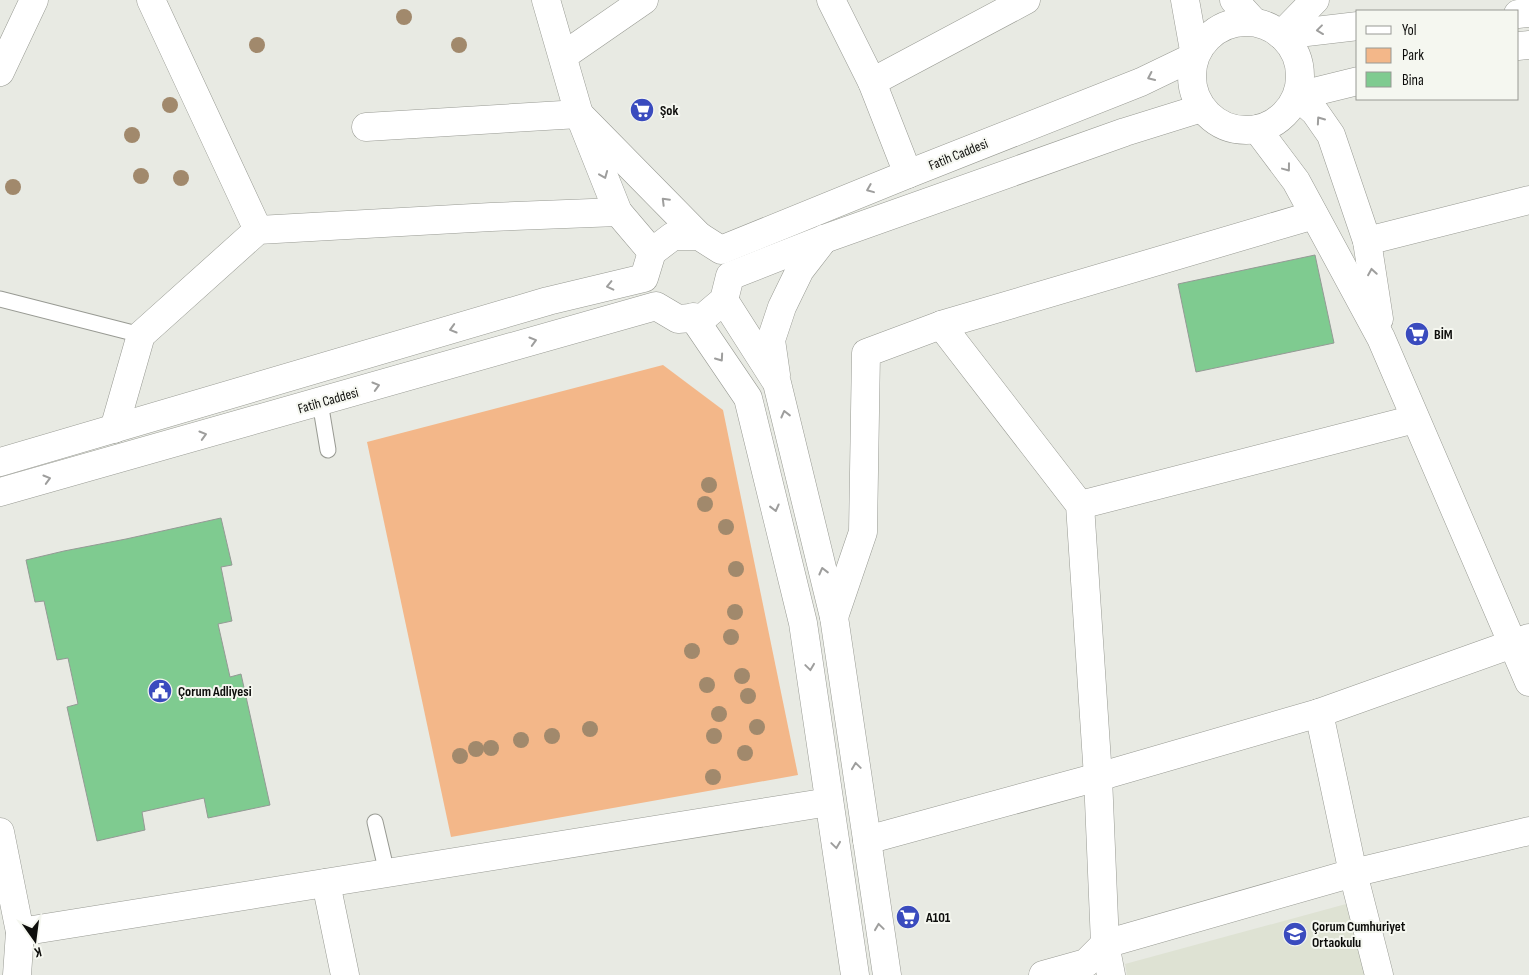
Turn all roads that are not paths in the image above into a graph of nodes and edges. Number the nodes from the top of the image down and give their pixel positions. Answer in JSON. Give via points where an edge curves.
{"nodes":[{"id":1,"x":34,"y":0,"type":"edge"},
{"id":2,"x":151,"y":0,"type":"edge"},
{"id":3,"x":546,"y":0,"type":"edge"},
{"id":4,"x":644,"y":0,"type":"edge"},
{"id":5,"x":831,"y":0,"type":"edge"},
{"id":6,"x":1026,"y":0,"type":"edge"},
{"id":7,"x":1185,"y":0,"type":"edge"},
{"id":8,"x":1234,"y":0,"type":"edge"},
{"id":9,"x":1315,"y":0,"type":"edge"},
{"id":10,"x":1254,"y":22,"type":"junction"},
{"id":11,"x":1356,"y":26,"type":"edge"},
{"id":12,"x":1281,"y":35,"type":"junction"},
{"id":13,"x":563,"y":56,"type":"junction"},
{"id":14,"x":1195,"y":56,"type":"junction"},
{"id":15,"x":0,"y":72,"type":"edge"},
{"id":16,"x":1356,"y":81,"type":"edge"},
{"id":17,"x":872,"y":82,"type":"junction"},
{"id":18,"x":1297,"y":96,"type":"junction"},
{"id":19,"x":1202,"y":108,"type":"junction"},
{"id":20,"x":580,"y":114,"type":"junction"},
{"id":21,"x":366,"y":127,"type":"dead end"},
{"id":22,"x":1257,"y":129,"type":"junction"},
{"id":23,"x":908,"y":174,"type":"junction"},
{"id":24,"x":1529,"y":200,"type":"edge"},
{"id":25,"x":618,"y":212,"type":"junction"},
{"id":26,"x":1314,"y":215,"type":"junction"},
{"id":27,"x":258,"y":230,"type":"junction"},
{"id":28,"x":824,"y":239,"type":"junction"},
{"id":29,"x":1367,"y":241,"type":"junction"},
{"id":30,"x":710,"y":243,"type":"junction"},
{"id":31,"x":652,"y":252,"type":"junction"},
{"id":32,"x":644,"y":278,"type":"junction"},
{"id":33,"x":727,"y":288,"type":"junction"},
{"id":34,"x":0,"y":299,"type":"edge"},
{"id":35,"x":656,"y":306,"type":"junction"},
{"id":36,"x":693,"y":318,"type":"junction"},
{"id":37,"x":941,"y":325,"type":"junction"},
{"id":38,"x":140,"y":335,"type":"junction"},
{"id":39,"x":1381,"y":338,"type":"junction"},
{"id":40,"x":777,"y":383,"type":"junction"},
{"id":41,"x":320,"y":402,"type":"junction"},
{"id":42,"x":1415,"y":419,"type":"junction"},
{"id":43,"x":114,"y":429,"type":"junction"},
{"id":44,"x":328,"y":450,"type":"dead end"},
{"id":45,"x":0,"y":462,"type":"edge"},
{"id":46,"x":0,"y":492,"type":"edge"},
{"id":47,"x":1080,"y":505,"type":"junction"},
{"id":48,"x":834,"y":617,"type":"junction"},
{"id":49,"x":1521,"y":641,"type":"edge"},
{"id":50,"x":1529,"y":682,"type":"edge"},
{"id":51,"x":1319,"y":713,"type":"junction"},
{"id":52,"x":1098,"y":777,"type":"junction"},
{"id":53,"x":829,"y":802,"type":"junction"},
{"id":54,"x":375,"y":822,"type":"dead end"},
{"id":55,"x":1529,"y":831,"type":"edge"},
{"id":56,"x":0,"y":832,"type":"edge"},
{"id":57,"x":867,"y":840,"type":"junction"},
{"id":58,"x":387,"y":873,"type":"junction"},
{"id":59,"x":1353,"y":874,"type":"junction"},
{"id":60,"x":326,"y":883,"type":"junction"},
{"id":61,"x":20,"y":932,"type":"junction"},
{"id":62,"x":1105,"y":944,"type":"junction"},
{"id":63,"x":17,"y":975,"type":"edge"},
{"id":64,"x":345,"y":975,"type":"edge"},
{"id":65,"x":855,"y":975,"type":"edge"},
{"id":66,"x":886,"y":975,"type":"edge"},
{"id":67,"x":1043,"y":975,"type":"edge"},
{"id":68,"x":1111,"y":975,"type":"edge"},
{"id":69,"x":1379,"y":975,"type":"edge"}],
"edges":[{"from":1,"to":15,"type":"street"},
{"from":2,"to":27,"type":"street"},
{"from":3,"to":13,"type":"street"},
{"from":4,"to":13,"type":"street"},
{"from":5,"to":17,"type":"street"},
{"from":6,"to":17,"type":"street"},
{"from":7,"to":14,"type":"street"},
{"from":8,"to":10,"type":"street"},
{"from":9,"to":12,"type":"street"},
{"from":10,"to":12,"type":"street"},
{"from":10,"to":14,"type":"street","via":[[1236,22],[1218,29],[1204,41]]},
{"from":11,"to":12,"type":"street","one_way":true},
{"from":12,"to":18,"type":"street","via":[[1296,54],[1301,72]]},
{"from":13,"to":20,"type":"street"},
{"from":14,"to":19,"type":"street","via":[[1192,82]]},
{"from":14,"to":23,"type":"street","name":"Fatih Caddesi","one_way":true,"via":[[1141,82]]},
{"from":16,"to":18,"type":"street"},
{"from":17,"to":23,"type":"street"},
{"from":18,"to":22,"type":"street","via":[[1292,107],[1279,120]]},
{"from":29,"to":18,"type":"street","one_way":true,"via":[[1331,135],[1315,112]]},
{"from":19,"to":22,"type":"street","via":[[1213,120],[1229,128]]},
{"from":19,"to":28,"type":"street","via":[[1125,132]]},
{"from":20,"to":21,"type":"street"},
{"from":20,"to":25,"type":"street","one_way":true},
{"from":30,"to":20,"type":"street","one_way":true},
{"from":22,"to":26,"type":"street","one_way":true,"via":[[1296,181]]},
{"from":23,"to":30,"type":"street","name":"Fatih Caddesi","one_way":true},
{"from":24,"to":29,"type":"street"},
{"from":25,"to":27,"type":"street"},
{"from":25,"to":31,"type":"street"},
{"from":26,"to":37,"type":"street"},
{"from":26,"to":39,"type":"street"},
{"from":27,"to":38,"type":"street"},
{"from":28,"to":33,"type":"street"},
{"from":28,"to":40,"type":"street","via":[[800,270],[771,340]]},
{"from":39,"to":29,"type":"street","one_way":true},
{"from":30,"to":31,"type":"street","name":"Fatih Caddesi","via":[[673,236]]},
{"from":30,"to":33,"type":"street"},
{"from":31,"to":32,"type":"street"},
{"from":32,"to":35,"type":"street"},
{"from":32,"to":43,"type":"street","one_way":true,"via":[[548,301]]},
{"from":33,"to":36,"type":"street","via":[[704,316]]},
{"from":33,"to":40,"type":"street"},
{"from":34,"to":38,"type":"lane"},
{"from":35,"to":36,"type":"street","via":[[678,319]]},
{"from":41,"to":35,"type":"street","name":"Fatih Caddesi","one_way":true},
{"from":36,"to":53,"type":"street","one_way":true,"via":[[748,398],[804,623]]},
{"from":37,"to":47,"type":"street"},
{"from":37,"to":48,"type":"street","via":[[866,353],[863,532]]},
{"from":38,"to":43,"type":"street"},
{"from":39,"to":42,"type":"street"},
{"from":48,"to":40,"type":"street","one_way":true},
{"from":41,"to":44,"type":"lane"},
{"from":46,"to":41,"type":"street","name":"Fatih Caddesi","one_way":true},
{"from":42,"to":47,"type":"street"},
{"from":42,"to":49,"type":"street"},
{"from":43,"to":45,"type":"street"},
{"from":47,"to":52,"type":"street"},
{"from":57,"to":48,"type":"street","one_way":true},
{"from":49,"to":50,"type":"street"},
{"from":49,"to":51,"type":"street"},
{"from":51,"to":52,"type":"street"},
{"from":51,"to":59,"type":"street"},
{"from":52,"to":57,"type":"street"},
{"from":52,"to":62,"type":"street"},
{"from":53,"to":58,"type":"street"},
{"from":53,"to":65,"type":"street","one_way":true},
{"from":54,"to":58,"type":"lane"},
{"from":55,"to":59,"type":"street"},
{"from":56,"to":61,"type":"street"},
{"from":66,"to":57,"type":"street","one_way":true},
{"from":58,"to":60,"type":"street"},
{"from":59,"to":62,"type":"street"},
{"from":59,"to":69,"type":"street"},
{"from":60,"to":61,"type":"street"},
{"from":60,"to":64,"type":"street"},
{"from":61,"to":63,"type":"street"},
{"from":62,"to":67,"type":"street","via":[[1086,963]]},
{"from":62,"to":68,"type":"street"}]}
